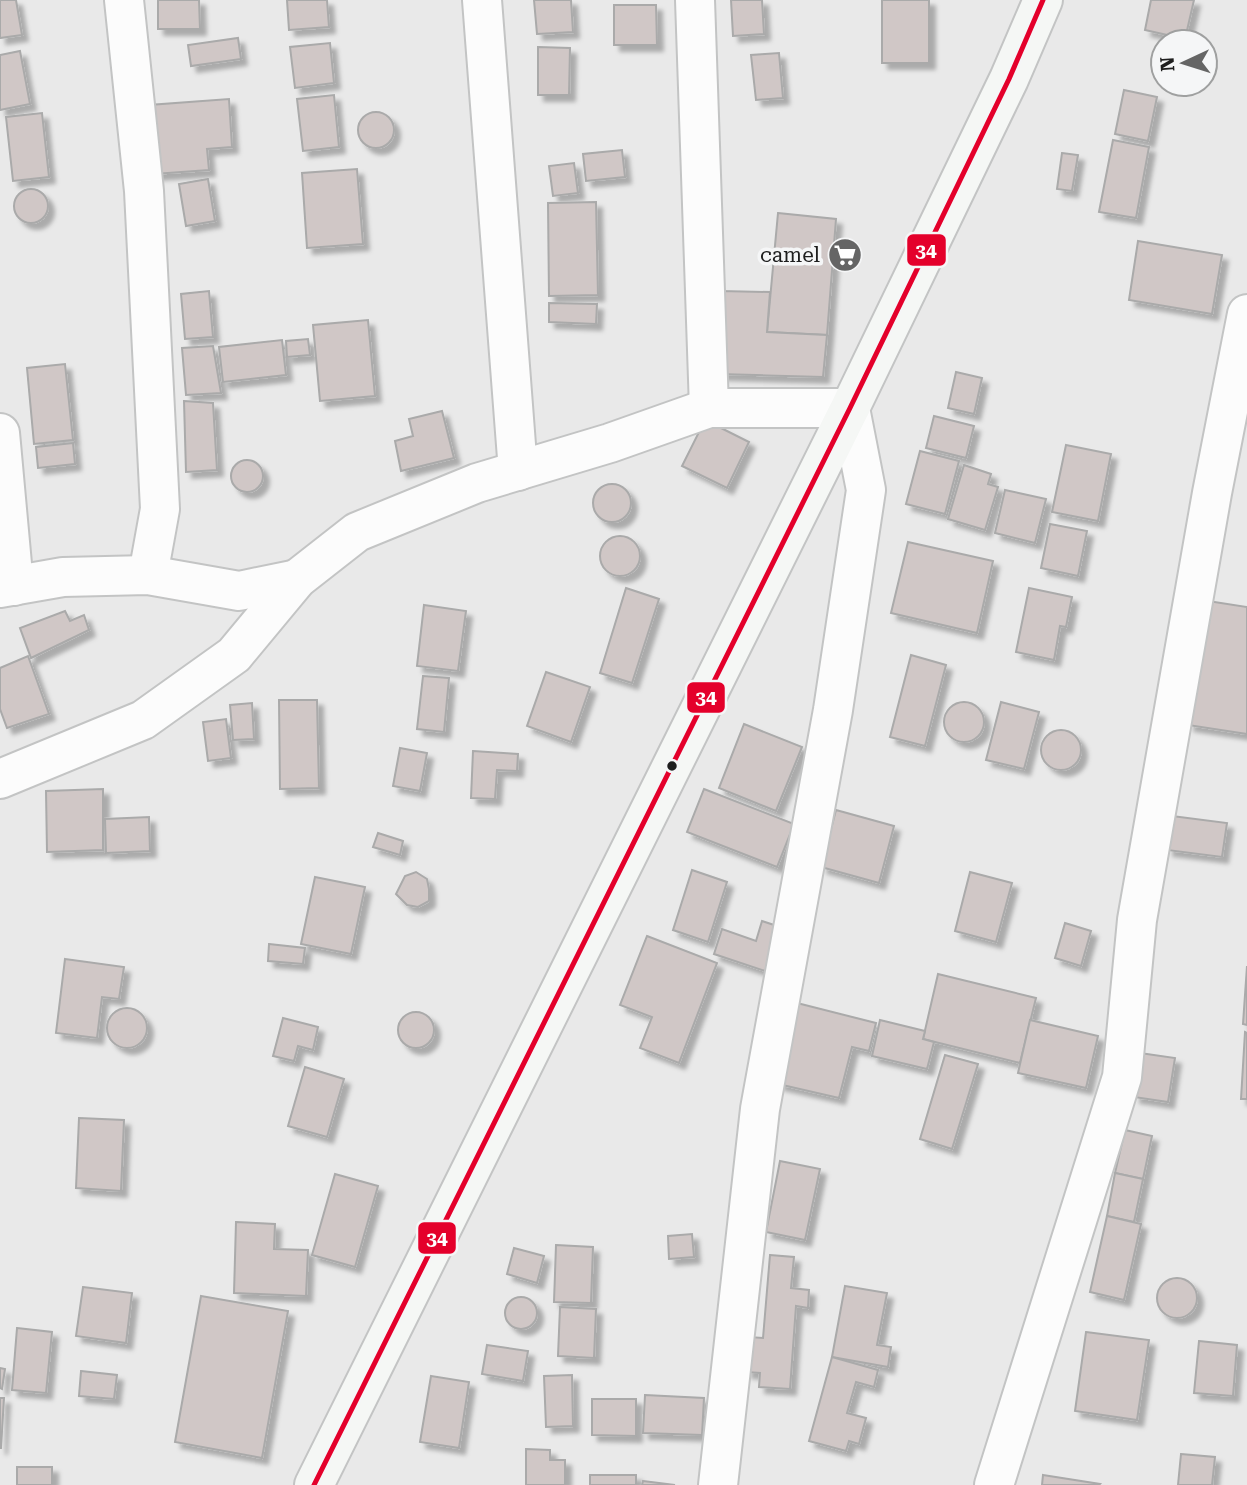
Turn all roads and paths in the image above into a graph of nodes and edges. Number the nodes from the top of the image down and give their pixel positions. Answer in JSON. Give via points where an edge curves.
{"nodes":[{"id":1,"x":124,"y":0,"type":"edge"},
{"id":2,"x":482,"y":0,"type":"edge"},
{"id":3,"x":695,"y":0,"type":"edge"},
{"id":4,"x":1043,"y":0,"type":"edge"},
{"id":5,"x":1247,"y":314,"type":"edge"},
{"id":6,"x":709,"y":408,"type":"junction"},
{"id":7,"x":850,"y":408,"type":"junction"},
{"id":8,"x":0,"y":433,"type":"edge"},
{"id":9,"x":518,"y":471,"type":"junction"},
{"id":10,"x":148,"y":575,"type":"junction"},
{"id":11,"x":297,"y":579,"type":"junction"},
{"id":12,"x":7,"y":587,"type":"edge"},
{"id":13,"x":0,"y":779,"type":"edge"},
{"id":14,"x":314,"y":1485,"type":"edge"},
{"id":15,"x":718,"y":1485,"type":"edge"},
{"id":16,"x":994,"y":1485,"type":"edge"}],
"edges":[{"from":1,"to":10,"type":"street","via":[[144,191],[160,509]]},
{"from":2,"to":9,"type":"street"},
{"from":3,"to":6,"type":"street"},
{"from":4,"to":7,"type":"main road"},
{"from":5,"to":16,"type":"street","via":[[1137,920],[1122,1077]]},
{"from":6,"to":7,"type":"street"},
{"from":6,"to":9,"type":"street"},
{"from":7,"to":14,"type":"main road"},
{"from":7,"to":15,"type":"street","via":[[866,490],[833,710],[760,1109]]},
{"from":8,"to":12,"type":"street"},
{"from":9,"to":11,"type":"street","via":[[357,532]]},
{"from":10,"to":11,"type":"street","via":[[239,591]]},
{"from":10,"to":12,"type":"street","via":[[63,577]]},
{"from":11,"to":13,"type":"street","via":[[234,655],[143,720]]}]}
